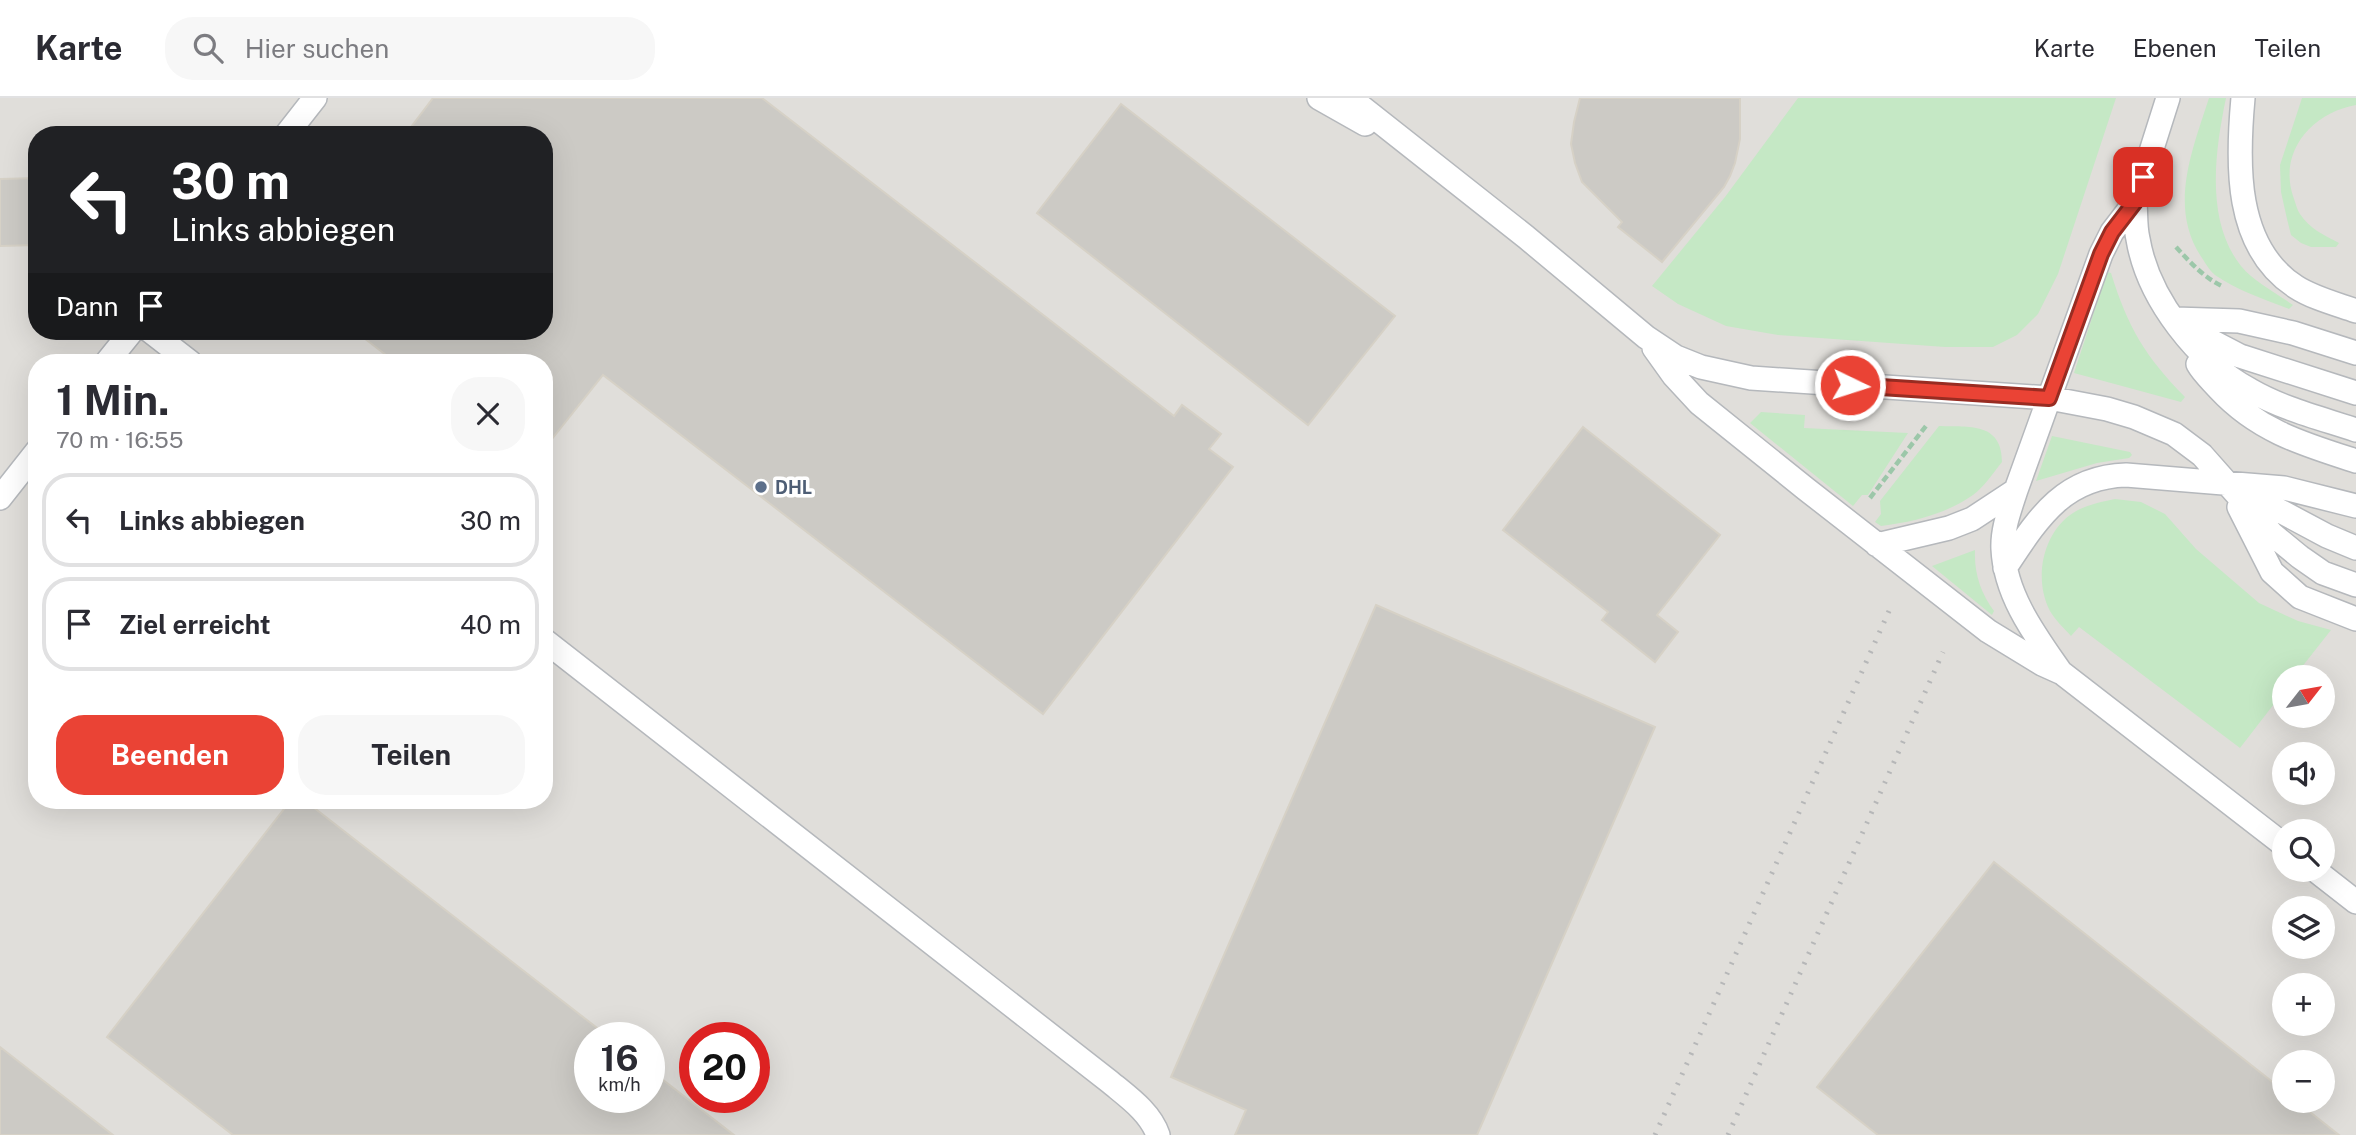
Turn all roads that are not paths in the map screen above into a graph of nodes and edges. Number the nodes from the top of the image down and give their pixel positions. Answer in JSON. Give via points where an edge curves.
{"nodes":[{"id":1,"x":316,"y":98,"type":"edge"},
{"id":2,"x":1319,"y":98,"type":"edge"},
{"id":3,"x":1350,"y":98,"type":"edge"},
{"id":4,"x":2168,"y":98,"type":"edge"},
{"id":5,"x":2243,"y":98,"type":"edge"},
{"id":6,"x":293,"y":126,"type":"edge"},
{"id":7,"x":1435,"y":165,"type":"junction"},
{"id":8,"x":2135,"y":202,"type":"junction"},
{"id":9,"x":2356,"y":311,"type":"edge"},
{"id":10,"x":2171,"y":319,"type":"junction"},
{"id":11,"x":1646,"y":337,"type":"junction"},
{"id":12,"x":125,"y":340,"type":"edge"},
{"id":13,"x":162,"y":340,"type":"edge"},
{"id":14,"x":2356,"y":353,"type":"edge"},
{"id":15,"x":113,"y":354,"type":"edge"},
{"id":16,"x":180,"y":354,"type":"edge"},
{"id":17,"x":2356,"y":393,"type":"edge"},
{"id":18,"x":2049,"y":398,"type":"junction"},
{"id":19,"x":2356,"y":430,"type":"edge"},
{"id":20,"x":2356,"y":461,"type":"edge"},
{"id":21,"x":28,"y":463,"type":"edge"},
{"id":22,"x":2227,"y":482,"type":"junction"},
{"id":23,"x":2015,"y":490,"type":"junction"},
{"id":24,"x":0,"y":498,"type":"edge"},
{"id":25,"x":2356,"y":506,"type":"edge"},
{"id":26,"x":1877,"y":545,"type":"junction"},
{"id":27,"x":2356,"y":548,"type":"edge"},
{"id":28,"x":2006,"y":568,"type":"junction"},
{"id":29,"x":2356,"y":585,"type":"edge"},
{"id":30,"x":2356,"y":620,"type":"edge"},
{"id":31,"x":553,"y":647,"type":"edge"},
{"id":32,"x":2062,"y":673,"type":"junction"},
{"id":33,"x":2272,"y":836,"type":"edge"},
{"id":34,"x":2330,"y":882,"type":"edge"},
{"id":35,"x":2356,"y":902,"type":"edge"},
{"id":36,"x":1158,"y":1135,"type":"edge"}],
"edges":[{"from":1,"to":6,"type":"lane"},
{"from":2,"to":7,"type":"lane"},
{"from":3,"to":7,"type":"lane"},
{"from":4,"to":8,"type":"lane"},
{"from":5,"to":9,"type":"lane","via":[[2239,167],[2246,212],[2264,256],[2296,288]]},
{"from":7,"to":11,"type":"lane"},
{"from":8,"to":10,"type":"lane","via":[[2137,239],[2145,266]]},
{"from":8,"to":18,"type":"lane","via":[[2101,254]]},
{"from":10,"to":14,"type":"lane","via":[[2239,321],[2293,332]]},
{"from":10,"to":17,"type":"lane","via":[[2240,356]]},
{"from":10,"to":19,"type":"lane","via":[[2214,365],[2249,390]]},
{"from":10,"to":20,"type":"lane","via":[[2201,369],[2259,424]]},
{"from":11,"to":18,"type":"lane","via":[[1701,367],[1751,378]]},
{"from":11,"to":26,"type":"lane","via":[[1699,403]]},
{"from":12,"to":15,"type":"lane"},
{"from":13,"to":16,"type":"lane"},
{"from":18,"to":22,"type":"lane","via":[[2107,409],[2174,434]]},
{"from":18,"to":23,"type":"lane"},
{"from":21,"to":24,"type":"lane"},
{"from":22,"to":25,"type":"lane","via":[[2284,488]]},
{"from":22,"to":27,"type":"lane"},
{"from":22,"to":28,"type":"lane","via":[[2108,475],[2084,482],[2048,509]]},
{"from":22,"to":29,"type":"lane","via":[[2272,534],[2300,557],[2323,573]]},
{"from":22,"to":30,"type":"lane","via":[[2272,572],[2300,597]]},
{"from":23,"to":26,"type":"lane","via":[[1972,519]]},
{"from":23,"to":28,"type":"lane","via":[[2002,547]]},
{"from":26,"to":32,"type":"lane","via":[[1988,631]]},
{"from":28,"to":32,"type":"lane","via":[[2031,630]]},
{"from":31,"to":36,"type":"lane","via":[[1118,1089],[1154,1124]]},
{"from":32,"to":33,"type":"lane"},
{"from":34,"to":35,"type":"lane"}]}
